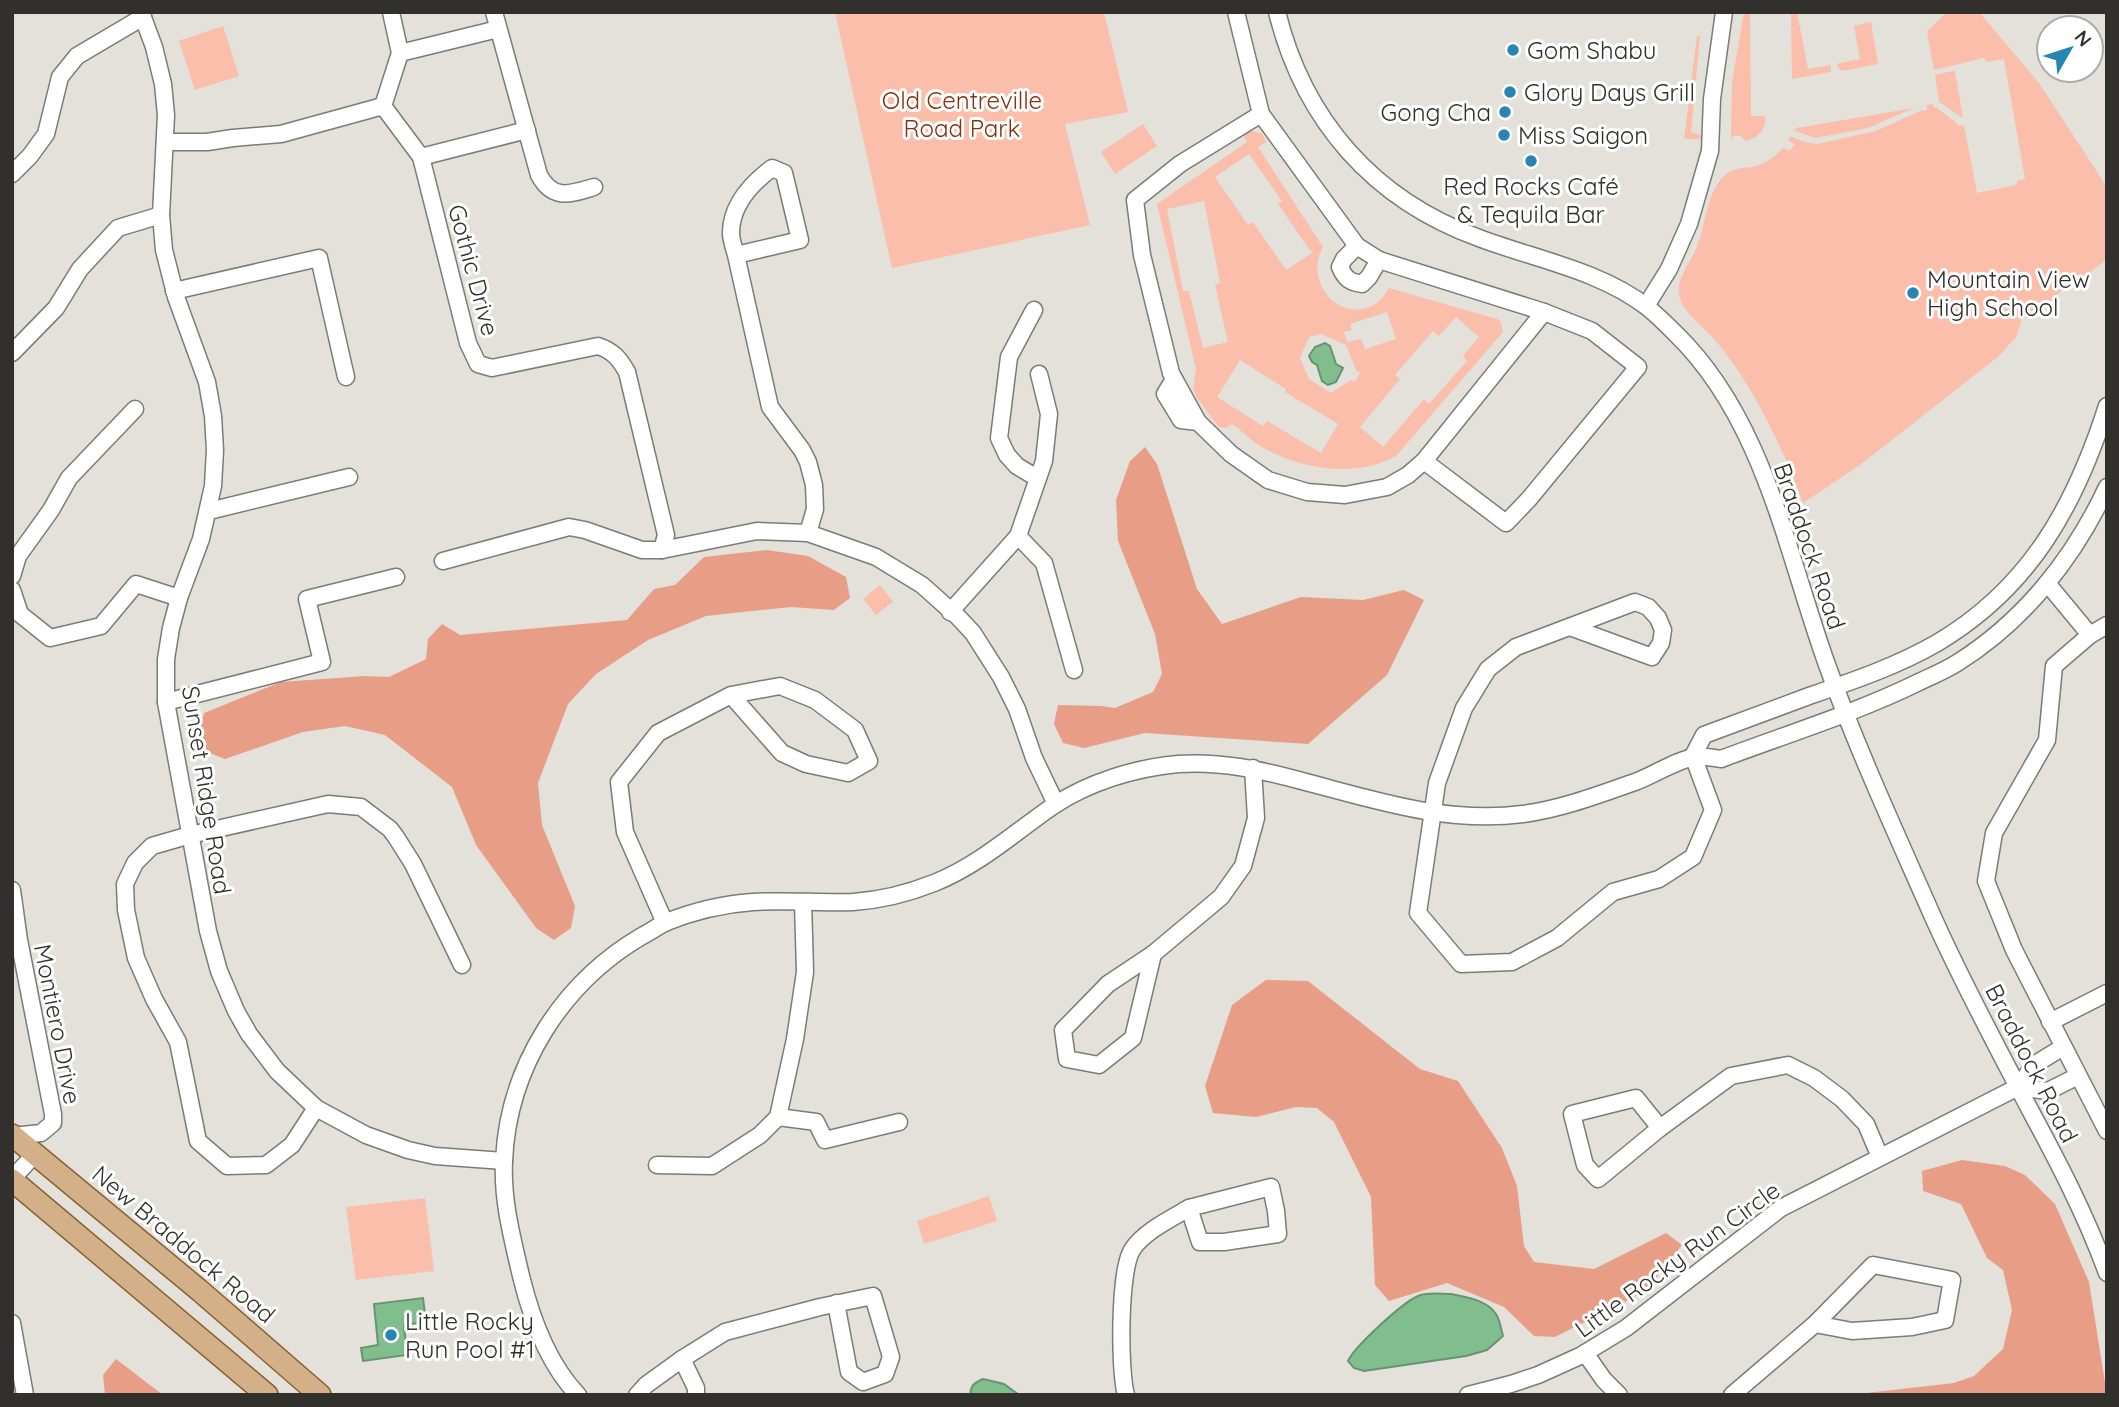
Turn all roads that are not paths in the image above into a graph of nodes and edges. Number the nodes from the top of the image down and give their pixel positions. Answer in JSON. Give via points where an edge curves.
{"nodes":[{"id":1,"x":391,"y":12,"type":"edge"},
{"id":2,"x":494,"y":12,"type":"edge"},
{"id":3,"x":1236,"y":12,"type":"edge"},
{"id":4,"x":1278,"y":12,"type":"edge"},
{"id":5,"x":1724,"y":12,"type":"edge"},
{"id":6,"x":142,"y":15,"type":"edge"},
{"id":7,"x":498,"y":29,"type":"junction"},
{"id":8,"x":400,"y":53,"type":"junction"},
{"id":9,"x":383,"y":106,"type":"junction"},
{"id":10,"x":1261,"y":114,"type":"junction"},
{"id":11,"x":527,"y":130,"type":"junction"},
{"id":12,"x":165,"y":142,"type":"junction"},
{"id":13,"x":421,"y":157,"type":"junction"},
{"id":14,"x":12,"y":174,"type":"edge"},
{"id":15,"x":594,"y":187,"type":"dead end"},
{"id":16,"x":161,"y":215,"type":"junction"},
{"id":17,"x":1357,"y":246,"type":"junction"},
{"id":18,"x":736,"y":255,"type":"junction"},
{"id":19,"x":1378,"y":260,"type":"junction"},
{"id":20,"x":174,"y":291,"type":"junction"},
{"id":21,"x":1646,"y":306,"type":"junction"},
{"id":22,"x":1034,"y":310,"type":"dead end"},
{"id":23,"x":1544,"y":312,"type":"junction"},
{"id":24,"x":12,"y":354,"type":"edge"},
{"id":25,"x":1039,"y":374,"type":"dead end"},
{"id":26,"x":346,"y":377,"type":"dead end"},
{"id":27,"x":2107,"y":406,"type":"edge"},
{"id":28,"x":135,"y":409,"type":"dead end"},
{"id":29,"x":1424,"y":461,"type":"junction"},
{"id":30,"x":349,"y":477,"type":"dead end"},
{"id":31,"x":1037,"y":478,"type":"junction"},
{"id":32,"x":2107,"y":487,"type":"edge"},
{"id":33,"x":209,"y":510,"type":"junction"},
{"id":34,"x":808,"y":533,"type":"junction"},
{"id":35,"x":1018,"y":536,"type":"junction"},
{"id":36,"x":662,"y":550,"type":"junction"},
{"id":37,"x":443,"y":561,"type":"dead end"},
{"id":38,"x":12,"y":576,"type":"edge"},
{"id":39,"x":396,"y":577,"type":"dead end"},
{"id":40,"x":2047,"y":583,"type":"junction"},
{"id":41,"x":12,"y":590,"type":"edge"},
{"id":42,"x":179,"y":598,"type":"junction"},
{"id":43,"x":950,"y":612,"type":"junction"},
{"id":44,"x":2107,"y":625,"type":"edge"},
{"id":45,"x":1570,"y":626,"type":"junction"},
{"id":46,"x":2090,"y":635,"type":"junction"},
{"id":47,"x":1074,"y":670,"type":"dead end"},
{"id":48,"x":1835,"y":687,"type":"junction"},
{"id":49,"x":731,"y":695,"type":"junction"},
{"id":50,"x":166,"y":702,"type":"junction"},
{"id":51,"x":1845,"y":714,"type":"junction"},
{"id":52,"x":1693,"y":756,"type":"junction"},
{"id":53,"x":1253,"y":768,"type":"junction"},
{"id":54,"x":1056,"y":804,"type":"junction"},
{"id":55,"x":1432,"y":814,"type":"junction"},
{"id":56,"x":190,"y":835,"type":"junction"},
{"id":57,"x":12,"y":890,"type":"edge"},
{"id":58,"x":803,"y":902,"type":"junction"},
{"id":59,"x":665,"y":923,"type":"junction"},
{"id":60,"x":16,"y":939,"type":"edge"},
{"id":61,"x":1153,"y":954,"type":"junction"},
{"id":62,"x":462,"y":965,"type":"dead end"},
{"id":63,"x":2107,"y":993,"type":"edge"},
{"id":64,"x":2050,"y":1022,"type":"junction"},
{"id":65,"x":2063,"y":1047,"type":"junction"},
{"id":66,"x":2078,"y":1076,"type":"junction"},
{"id":67,"x":2018,"y":1087,"type":"junction"},
{"id":68,"x":316,"y":1108,"type":"junction"},
{"id":69,"x":778,"y":1117,"type":"junction"},
{"id":70,"x":899,"y":1122,"type":"dead end"},
{"id":71,"x":1660,"y":1128,"type":"junction"},
{"id":72,"x":2107,"y":1131,"type":"edge"},
{"id":73,"x":13,"y":1136,"type":"edge"},
{"id":74,"x":35,"y":1154,"type":"junction"},
{"id":75,"x":1880,"y":1157,"type":"junction"},
{"id":76,"x":504,"y":1161,"type":"junction"},
{"id":77,"x":657,"y":1165,"type":"dead end"},
{"id":78,"x":12,"y":1180,"type":"edge"},
{"id":79,"x":1189,"y":1208,"type":"junction"},
{"id":80,"x":2107,"y":1273,"type":"edge"},
{"id":81,"x":836,"y":1303,"type":"junction"},
{"id":82,"x":12,"y":1323,"type":"edge"},
{"id":83,"x":1815,"y":1324,"type":"junction"},
{"id":84,"x":1585,"y":1353,"type":"junction"},
{"id":85,"x":682,"y":1359,"type":"junction"},
{"id":86,"x":25,"y":1395,"type":"edge"},
{"id":87,"x":267,"y":1395,"type":"edge"},
{"id":88,"x":320,"y":1395,"type":"edge"},
{"id":89,"x":578,"y":1395,"type":"edge"},
{"id":90,"x":637,"y":1395,"type":"edge"},
{"id":91,"x":696,"y":1395,"type":"edge"},
{"id":92,"x":1126,"y":1395,"type":"edge"},
{"id":93,"x":1468,"y":1395,"type":"edge"},
{"id":94,"x":1619,"y":1395,"type":"edge"},
{"id":95,"x":1732,"y":1395,"type":"edge"}],
"edges":[{"from":1,"to":8,"type":"street"},
{"from":2,"to":7,"type":"street"},
{"from":3,"to":10,"type":"street"},
{"from":4,"to":21,"type":"street","name":"Braddock Road","via":[[1291,57],[1329,127],[1392,193],[1454,229],[1579,272]]},
{"from":5,"to":21,"type":"street","via":[[1710,150],[1689,224]]},
{"from":6,"to":12,"type":"street","name":"Sunset Ridge Road","via":[[163,84]]},
{"from":6,"to":14,"type":"street","via":[[77,56],[60,77],[46,134]]},
{"from":7,"to":8,"type":"street"},
{"from":7,"to":11,"type":"street"},
{"from":8,"to":9,"type":"street"},
{"from":9,"to":12,"type":"street","via":[[281,134]]},
{"from":9,"to":13,"type":"street","name":"Gothic Drive"},
{"from":10,"to":17,"type":"street"},
{"from":10,"to":29,"type":"street","via":[[1180,164],[1135,200],[1171,373],[1198,422],[1231,454],[1268,480],[1307,492],[1345,495],[1387,487]]},
{"from":11,"to":13,"type":"street"},
{"from":11,"to":15,"type":"street","via":[[544,186],[568,194]]},
{"from":12,"to":16,"type":"street","name":"Sunset Ridge Road"},
{"from":13,"to":36,"type":"street","name":"Gothic Drive","via":[[468,343],[478,364],[492,368],[598,346],[620,359],[666,535]]},
{"from":16,"to":20,"type":"street","name":"Sunset Ridge Road"},
{"from":16,"to":24,"type":"street","via":[[118,228],[80,269],[56,308]]},
{"from":17,"to":19,"type":"street"},
{"from":17,"to":19,"type":"street","via":[[1340,267],[1344,277],[1362,284]]},
{"from":18,"to":18,"type":"street","via":[[800,240],[784,173],[772,168],[755,180],[742,198],[731,233]]},
{"from":18,"to":34,"type":"street","via":[[769,407],[802,450],[814,485],[815,509]]},
{"from":19,"to":23,"type":"street"},
{"from":20,"to":26,"type":"street","via":[[319,258]]},
{"from":20,"to":33,"type":"street","name":"Sunset Ridge Road","via":[[207,382],[213,416]]},
{"from":21,"to":48,"type":"street","name":"Braddock Road","via":[[1714,377],[1742,425],[1766,482]]},
{"from":22,"to":31,"type":"street","via":[[1009,357],[999,438],[1017,466]]},
{"from":23,"to":29,"type":"street"},
{"from":23,"to":29,"type":"street","via":[[1592,331],[1638,368],[1506,523]]},
{"from":25,"to":31,"type":"street","via":[[1049,414],[1044,461]]},
{"from":27,"to":48,"type":"street","via":[[2069,503],[2044,545],[2007,588],[1937,642]]},
{"from":28,"to":38,"type":"street","via":[[69,478],[18,556]]},
{"from":30,"to":33,"type":"street"},
{"from":31,"to":35,"type":"street"},
{"from":32,"to":40,"type":"street","via":[[2092,520]]},
{"from":33,"to":42,"type":"street","name":"Sunset Ridge Road"},
{"from":34,"to":36,"type":"street","via":[[757,531]]},
{"from":34,"to":43,"type":"street","via":[[876,557],[922,585]]},
{"from":35,"to":43,"type":"street"},
{"from":35,"to":47,"type":"street","via":[[1044,563]]},
{"from":36,"to":37,"type":"street","via":[[642,550],[569,527]]},
{"from":39,"to":50,"type":"street","via":[[307,599],[322,662]]},
{"from":40,"to":46,"type":"street"},
{"from":40,"to":51,"type":"street","via":[[2032,602],[1956,663]]},
{"from":41,"to":42,"type":"street","via":[[20,614],[50,638],[102,626],[136,584]]},
{"from":42,"to":50,"type":"street","name":"Sunset Ridge Road","via":[[166,659]]},
{"from":43,"to":54,"type":"street","via":[[973,634],[1002,677]]},
{"from":44,"to":46,"type":"street"},
{"from":45,"to":45,"type":"street","via":[[1635,603],[1648,607],[1663,630],[1652,657]]},
{"from":45,"to":55,"type":"street","via":[[1516,647],[1488,669],[1464,708],[1437,783]]},
{"from":46,"to":64,"type":"street","via":[[2054,666],[2047,740],[1994,833],[1986,881]]},
{"from":48,"to":51,"type":"street","name":"Braddock Road"},
{"from":48,"to":52,"type":"street","via":[[1704,735]]},
{"from":49,"to":49,"type":"street","via":[[780,687],[815,700],[855,730],[869,761],[848,773],[806,764],[782,753]]},
{"from":49,"to":59,"type":"street","via":[[658,733],[619,782],[625,832]]},
{"from":50,"to":56,"type":"street","name":"Sunset Ridge Road"},
{"from":51,"to":52,"type":"street","via":[[1721,759]]},
{"from":51,"to":67,"type":"street","name":"Braddock Road","via":[[1935,920]]},
{"from":52,"to":55,"type":"street","via":[[1567,805],[1512,815]]},
{"from":52,"to":55,"type":"street","via":[[1713,810],[1693,857],[1659,879],[1613,892],[1557,938],[1512,961],[1461,964],[1418,913]]},
{"from":53,"to":54,"type":"street","via":[[1203,763],[1162,766],[1108,779]]},
{"from":53,"to":55,"type":"street"},
{"from":53,"to":61,"type":"street","via":[[1256,818],[1242,866],[1221,898]]},
{"from":54,"to":58,"type":"street","via":[[939,882],[886,898]]},
{"from":56,"to":62,"type":"street","via":[[328,804],[361,807],[396,837]]},
{"from":56,"to":68,"type":"street","name":"Sunset Ridge Road","via":[[208,931],[236,1012],[277,1071]]},
{"from":56,"to":68,"type":"street","via":[[152,846],[135,863],[125,884],[136,958],[178,1042],[198,1141],[227,1166],[266,1165],[292,1145]]},
{"from":57,"to":60,"type":"street","name":"Montiero Drive"},
{"from":58,"to":59,"type":"street","via":[[730,905]]},
{"from":58,"to":69,"type":"street","via":[[805,972],[796,1040]]},
{"from":59,"to":76,"type":"street","via":[[601,965],[556,1012],[523,1071],[513,1101]]},
{"from":60,"to":73,"type":"street","name":"Montiero Drive","via":[[53,1123],[44,1131]]},
{"from":61,"to":61,"type":"street","via":[[1133,1038],[1099,1065],[1067,1059],[1063,1030],[1108,984]]},
{"from":63,"to":64,"type":"street"},
{"from":64,"to":65,"type":"street"},
{"from":65,"to":66,"type":"street"},
{"from":65,"to":67,"type":"street","via":[[2035,1065]]},
{"from":66,"to":67,"type":"street","via":[[2048,1091]]},
{"from":66,"to":72,"type":"street"},
{"from":67,"to":75,"type":"street","name":"Little Rocky Run Circle"},
{"from":67,"to":80,"type":"street","name":"Braddock Road","via":[[2079,1202]]},
{"from":68,"to":76,"type":"street","name":"Sunset Ridge Road","via":[[366,1135],[408,1150]]},
{"from":69,"to":70,"type":"street","via":[[816,1122],[825,1140]]},
{"from":69,"to":77,"type":"street","via":[[760,1135],[712,1166]]},
{"from":71,"to":71,"type":"street","via":[[1636,1097],[1572,1114],[1585,1165],[1598,1180]]},
{"from":71,"to":75,"type":"street","via":[[1731,1076],[1788,1065],[1842,1099],[1866,1124]]},
{"from":73,"to":74,"type":"main road","name":"New Braddock Road"},
{"from":74,"to":78,"type":"street"},
{"from":74,"to":88,"type":"main road","name":"New Braddock Road"},
{"from":75,"to":84,"type":"street","name":"Little Rocky Run Circle","via":[[1782,1208],[1626,1328]]},
{"from":76,"to":89,"type":"street","via":[[508,1221],[524,1289],[552,1358]]},
{"from":78,"to":87,"type":"main road"},
{"from":79,"to":79,"type":"street","via":[[1270,1187],[1278,1234],[1200,1242]]},
{"from":79,"to":92,"type":"street","via":[[1156,1227],[1132,1249],[1124,1278]]},
{"from":81,"to":81,"type":"street","via":[[873,1296],[891,1357],[885,1374],[863,1382],[849,1371]]},
{"from":81,"to":85,"type":"street","via":[[726,1332]]},
{"from":82,"to":86,"type":"street"},
{"from":83,"to":83,"type":"street","via":[[1873,1265],[1952,1280],[1945,1320],[1852,1331]]},
{"from":83,"to":95,"type":"street"},
{"from":84,"to":93,"type":"street","name":"Little Rocky Run Circle","via":[[1538,1375]]},
{"from":84,"to":94,"type":"street"},
{"from":85,"to":90,"type":"street"},
{"from":85,"to":91,"type":"street"}]}
